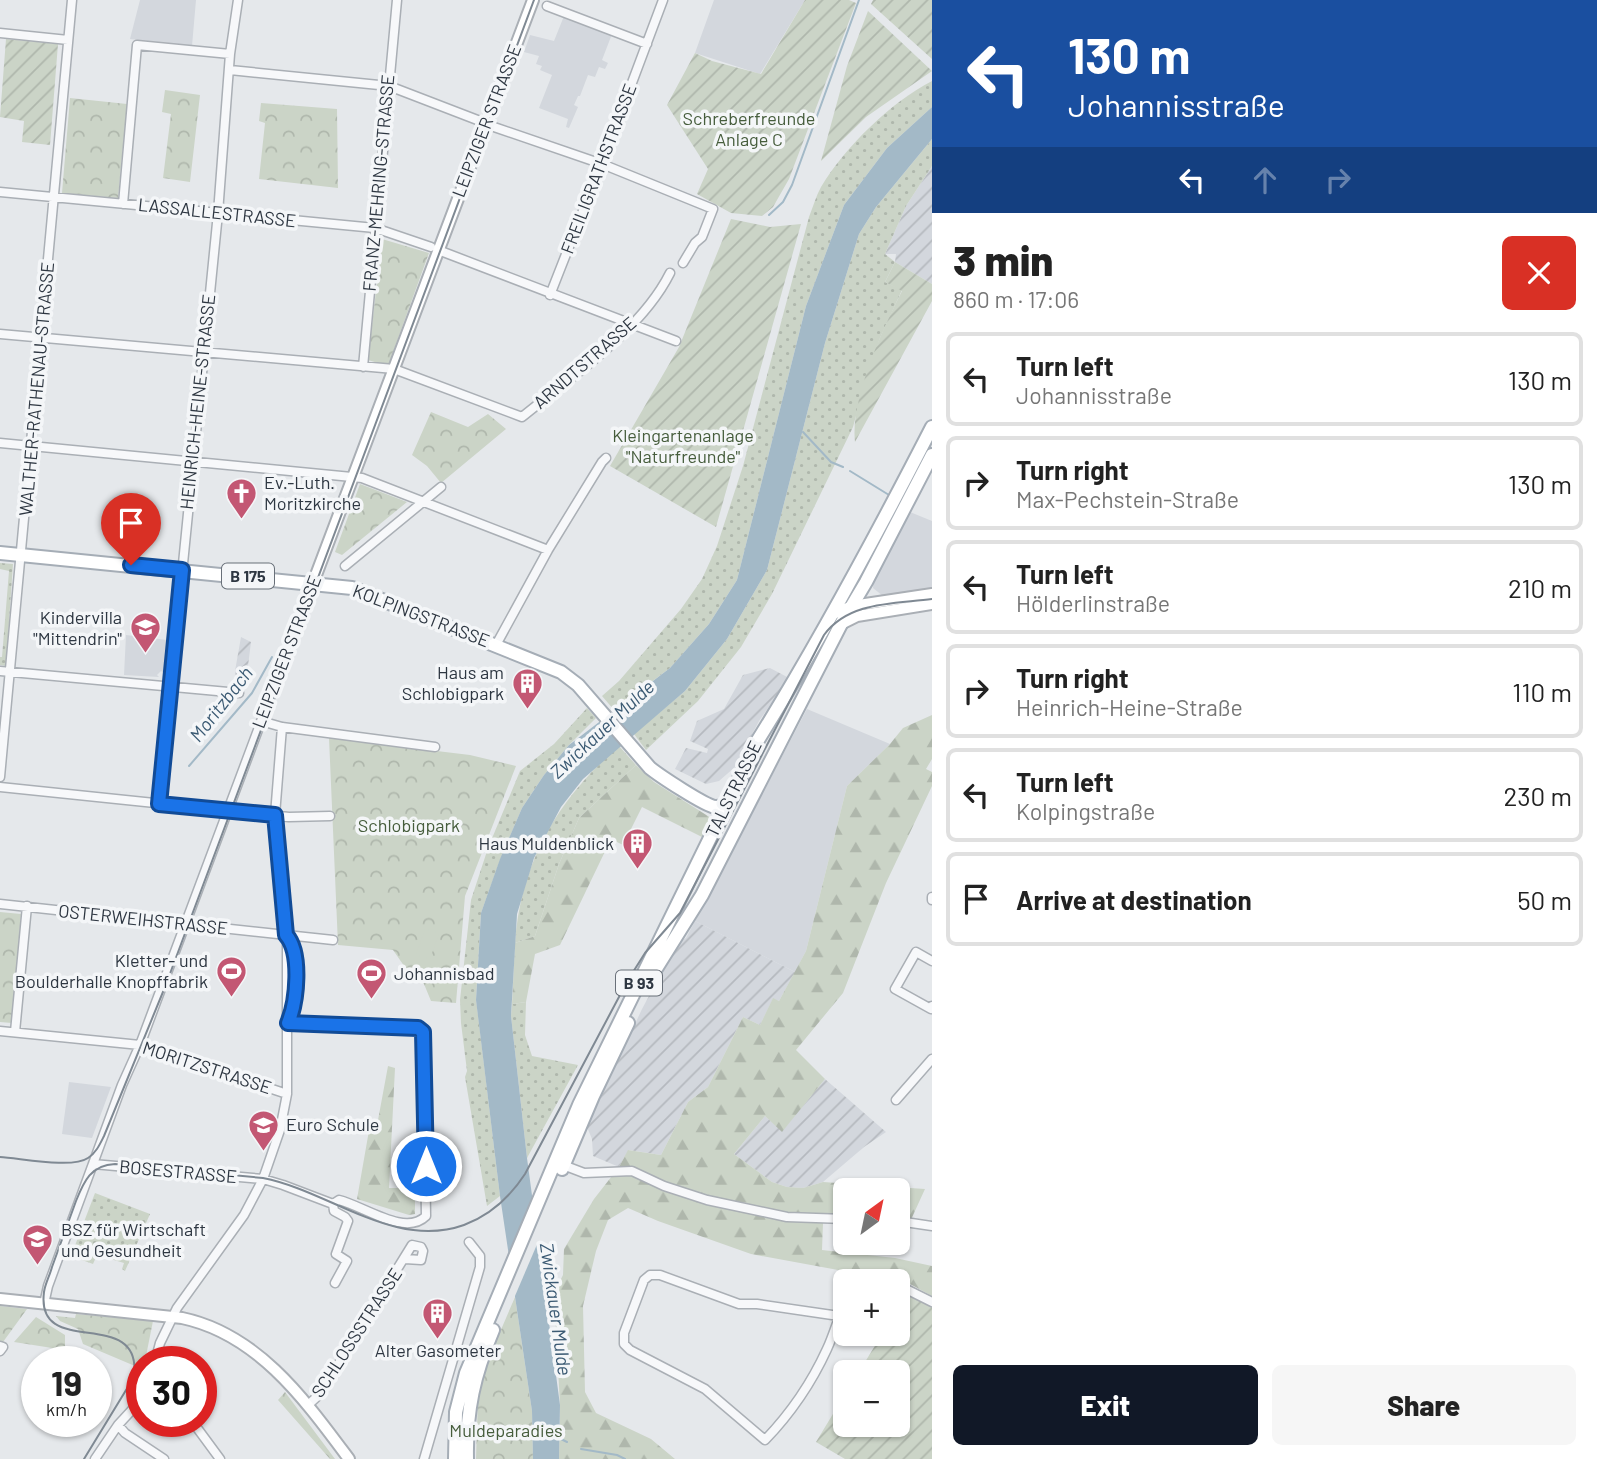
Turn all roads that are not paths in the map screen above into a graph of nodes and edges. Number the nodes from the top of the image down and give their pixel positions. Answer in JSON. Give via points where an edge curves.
{"nodes":[{"id":1,"x":72,"y":0,"type":"edge"},
{"id":2,"x":238,"y":0,"type":"edge"},
{"id":3,"x":397,"y":0,"type":"edge"},
{"id":4,"x":532,"y":0,"type":"edge"},
{"id":5,"x":663,"y":0,"type":"edge"},
{"id":6,"x":547,"y":6,"type":"dead end"},
{"id":7,"x":0,"y":33,"type":"edge"},
{"id":8,"x":68,"y":40,"type":"junction"},
{"id":9,"x":647,"y":44,"type":"junction"},
{"id":10,"x":230,"y":54,"type":"junction"},
{"id":11,"x":230,"y":70,"type":"junction"},
{"id":12,"x":389,"y":86,"type":"junction"},
{"id":13,"x":480,"y":121,"type":"dead end"},
{"id":14,"x":494,"y":127,"type":"dead end"},
{"id":15,"x":602,"y":164,"type":"junction"},
{"id":16,"x":0,"y":192,"type":"edge"},
{"id":17,"x":54,"y":197,"type":"junction"},
{"id":18,"x":123,"y":204,"type":"junction"},
{"id":19,"x":218,"y":213,"type":"junction"},
{"id":20,"x":375,"y":228,"type":"junction"},
{"id":21,"x":435,"y":248,"type":"junction"},
{"id":22,"x":683,"y":263,"type":"dead end"},
{"id":23,"x":670,"y":273,"type":"dead end"},
{"id":24,"x":550,"y":295,"type":"junction"},
{"id":25,"x":632,"y":326,"type":"junction"},
{"id":26,"x":0,"y":334,"type":"edge"},
{"id":27,"x":41,"y":337,"type":"junction"},
{"id":28,"x":676,"y":341,"type":"dead end"},
{"id":29,"x":203,"y":352,"type":"junction"},
{"id":30,"x":363,"y":367,"type":"junction"},
{"id":31,"x":394,"y":369,"type":"junction"},
{"id":32,"x":932,"y":427,"type":"edge"},
{"id":33,"x":0,"y":443,"type":"edge"},
{"id":34,"x":32,"y":446,"type":"junction"},
{"id":35,"x":932,"y":455,"type":"edge"},
{"id":36,"x":606,"y":458,"type":"dead end"},
{"id":37,"x":192,"y":461,"type":"junction"},
{"id":38,"x":353,"y":476,"type":"junction"},
{"id":39,"x":442,"y":486,"type":"dead end"},
{"id":40,"x":425,"y":502,"type":"junction"},
{"id":41,"x":548,"y":550,"type":"junction"},
{"id":42,"x":0,"y":553,"type":"edge"},
{"id":43,"x":22,"y":554,"type":"junction"},
{"id":44,"x":183,"y":563,"type":"junction"},
{"id":45,"x":345,"y":566,"type":"dead end"},
{"id":46,"x":866,"y":582,"type":"junction"},
{"id":47,"x":313,"y":583,"type":"junction"},
{"id":48,"x":932,"y":594,"type":"edge"},
{"id":49,"x":879,"y":602,"type":"junction"},
{"id":50,"x":932,"y":604,"type":"edge"},
{"id":51,"x":845,"y":612,"type":"junction"},
{"id":52,"x":496,"y":645,"type":"junction"},
{"id":53,"x":0,"y":671,"type":"edge"},
{"id":54,"x":12,"y":671,"type":"junction"},
{"id":55,"x":171,"y":686,"type":"junction"},
{"id":56,"x":239,"y":693,"type":"dead end"},
{"id":57,"x":261,"y":721,"type":"junction"},
{"id":58,"x":282,"y":727,"type":"junction"},
{"id":59,"x":435,"y":747,"type":"dead end"},
{"id":60,"x":0,"y":777,"type":"edge"},
{"id":61,"x":0,"y":787,"type":"edge"},
{"id":62,"x":159,"y":804,"type":"junction"},
{"id":63,"x":727,"y":806,"type":"junction"},
{"id":64,"x":228,"y":810,"type":"junction"},
{"id":65,"x":743,"y":814,"type":"junction"},
{"id":66,"x":275,"y":815,"type":"junction"},
{"id":67,"x":330,"y":816,"type":"dead end"},
{"id":68,"x":0,"y":904,"type":"edge"},
{"id":69,"x":27,"y":906,"type":"junction"},
{"id":70,"x":185,"y":925,"type":"junction"},
{"id":71,"x":286,"y":935,"type":"junction"},
{"id":72,"x":333,"y":940,"type":"dead end"},
{"id":73,"x":932,"y":961,"type":"edge"},
{"id":74,"x":932,"y":1006,"type":"edge"},
{"id":75,"x":288,"y":1023,"type":"junction"},
{"id":76,"x":0,"y":1031,"type":"edge"},
{"id":77,"x":15,"y":1032,"type":"junction"},
{"id":78,"x":140,"y":1045,"type":"junction"},
{"id":79,"x":932,"y":1059,"type":"edge"},
{"id":80,"x":287,"y":1094,"type":"junction"},
{"id":81,"x":895,"y":1100,"type":"dead end"},
{"id":82,"x":560,"y":1163,"type":"junction"},
{"id":83,"x":93,"y":1164,"type":"junction"},
{"id":84,"x":263,"y":1180,"type":"junction"},
{"id":85,"x":333,"y":1204,"type":"junction"},
{"id":86,"x":833,"y":1218,"type":"edge"},
{"id":87,"x":910,"y":1223,"type":"edge"},
{"id":88,"x":932,"y":1226,"type":"edge"},
{"id":89,"x":469,"y":1242,"type":"dead end"},
{"id":90,"x":405,"y":1259,"type":"dead end"},
{"id":91,"x":335,"y":1283,"type":"dead end"},
{"id":92,"x":910,"y":1291,"type":"edge"},
{"id":93,"x":0,"y":1299,"type":"edge"},
{"id":94,"x":932,"y":1302,"type":"edge"},
{"id":95,"x":44,"y":1304,"type":"junction"},
{"id":96,"x":839,"y":1316,"type":"joint"},
{"id":97,"x":172,"y":1317,"type":"junction"},
{"id":98,"x":159,"y":1346,"type":"edge"},
{"id":99,"x":308,"y":1405,"type":"junction"},
{"id":100,"x":126,"y":1416,"type":"edge"},
{"id":101,"x":118,"y":1425,"type":"junction"},
{"id":102,"x":204,"y":1437,"type":"edge"},
{"id":103,"x":95,"y":1459,"type":"edge"},
{"id":104,"x":164,"y":1459,"type":"edge"},
{"id":105,"x":220,"y":1459,"type":"edge"},
{"id":106,"x":349,"y":1459,"type":"edge"},
{"id":107,"x":424,"y":1459,"type":"edge"},
{"id":108,"x":455,"y":1459,"type":"edge"},
{"id":109,"x":467,"y":1459,"type":"edge"}],
"edges":[{"from":1,"to":8,"type":"street","name":"WALTHER-RATHENAU-STRASSE"},
{"from":2,"to":10,"type":"street","name":"HEINRICH-HEINE-STRASSE"},
{"from":3,"to":12,"type":"street","name":"FRANZ-MEHRING-STRASSE"},
{"from":4,"to":21,"type":"street","name":"LEIPZIGER STRASSE"},
{"from":5,"to":9,"type":"street","name":"FREILIGRATHSTRASSE"},
{"from":6,"to":9,"type":"street"},
{"from":7,"to":8,"type":"street"},
{"from":8,"to":17,"type":"street","name":"WALTHER-RATHENAU-STRASSE"},
{"from":9,"to":15,"type":"street","name":"FREILIGRATHSTRASSE"},
{"from":10,"to":11,"type":"street","name":"HEINRICH-HEINE-STRASSE"},
{"from":10,"to":18,"type":"street","via":[[137,45]]},
{"from":11,"to":12,"type":"street"},
{"from":11,"to":19,"type":"street","name":"HEINRICH-HEINE-STRASSE"},
{"from":12,"to":13,"type":"street"},
{"from":12,"to":20,"type":"street","name":"FRANZ-MEHRING-STRASSE"},
{"from":14,"to":15,"type":"street"},
{"from":15,"to":22,"type":"street","via":[[713,209],[702,237]]},
{"from":15,"to":24,"type":"street","name":"FREILIGRATHSTRASSE"},
{"from":16,"to":17,"type":"street","name":"LASSALLESTRASSE"},
{"from":17,"to":18,"type":"street","name":"LASSALLESTRASSE"},
{"from":17,"to":27,"type":"street","name":"WALTHER-RATHENAU-STRASSE"},
{"from":18,"to":19,"type":"street","name":"LASSALLESTRASSE"},
{"from":19,"to":20,"type":"street","name":"LASSALLESTRASSE"},
{"from":19,"to":29,"type":"street","name":"HEINRICH-HEINE-STRASSE"},
{"from":20,"to":21,"type":"street","name":"LASSALLESTRASSE"},
{"from":20,"to":30,"type":"street","name":"FRANZ-MEHRING-STRASSE"},
{"from":21,"to":24,"type":"street","name":"LASSALLESTRASSE"},
{"from":21,"to":31,"type":"street","name":"LEIPZIGER STRASSE"},
{"from":23,"to":25,"type":"street","name":"ARNDTSTRASSE"},
{"from":24,"to":25,"type":"street","name":"LASSALLESTRASSE"},
{"from":25,"to":28,"type":"street","name":"LASSALLESTRASSE"},
{"from":25,"to":31,"type":"street","name":"ARNDTSTRASSE","via":[[522,417]]},
{"from":26,"to":27,"type":"street"},
{"from":27,"to":29,"type":"street"},
{"from":27,"to":34,"type":"street","name":"WALTHER-RATHENAU-STRASSE"},
{"from":29,"to":30,"type":"street"},
{"from":29,"to":37,"type":"street","name":"HEINRICH-HEINE-STRASSE"},
{"from":30,"to":31,"type":"street"},
{"from":31,"to":38,"type":"street","name":"LEIPZIGER STRASSE"},
{"from":32,"to":51,"type":"main road","name":"TALSTRASSE","number":"B 93","via":[[862,565]]},
{"from":33,"to":34,"type":"street"},
{"from":34,"to":37,"type":"street"},
{"from":34,"to":43,"type":"street","name":"WALTHER-RATHENAU-STRASSE"},
{"from":35,"to":46,"type":"main road","name":"TALSTRASSE","number":"B 93"},
{"from":36,"to":41,"type":"street"},
{"from":37,"to":38,"type":"street"},
{"from":37,"to":44,"type":"street","name":"HEINRICH-HEINE-STRASSE"},
{"from":38,"to":40,"type":"street"},
{"from":38,"to":47,"type":"street","name":"LEIPZIGER STRASSE"},
{"from":39,"to":40,"type":"street"},
{"from":40,"to":41,"type":"street"},
{"from":40,"to":45,"type":"street"},
{"from":41,"to":52,"type":"street"},
{"from":42,"to":43,"type":"main road","name":"KOLPINGSTRASSE","number":"B 175"},
{"from":43,"to":44,"type":"main road","name":"KOLPINGSTRASSE","number":"B 175"},
{"from":43,"to":54,"type":"street","name":"WALTHER-RATHENAU-STRASSE"},
{"from":44,"to":47,"type":"main road","name":"KOLPINGSTRASSE","number":"B 175"},
{"from":44,"to":55,"type":"street","name":"HEINRICH-HEINE-STRASSE"},
{"from":46,"to":49,"type":"street","via":[[867,591]]},
{"from":46,"to":51,"type":"main road","name":"TALSTRASSE","number":"B 93"},
{"from":47,"to":52,"type":"main road","name":"KOLPINGSTRASSE","number":"B 175","via":[[352,588]]},
{"from":47,"to":57,"type":"street","name":"LEIPZIGER STRASSE"},
{"from":48,"to":49,"type":"street"},
{"from":49,"to":51,"type":"street"},
{"from":50,"to":51,"type":"street"},
{"from":51,"to":63,"type":"main road","name":"TALSTRASSE","number":"B 93","via":[[758,740]]},
{"from":51,"to":65,"type":"main road","name":"TALSTRASSE","number":"B 93"},
{"from":52,"to":63,"type":"main road","name":"KOLPINGSTRASSE","number":"B 175","via":[[549,666],[580,687],[663,779],[711,806]]},
{"from":53,"to":54,"type":"street"},
{"from":54,"to":55,"type":"street"},
{"from":54,"to":60,"type":"street","name":"WALTHER-RATHENAU-STRASSE"},
{"from":55,"to":56,"type":"street"},
{"from":55,"to":62,"type":"street","name":"HEINRICH-HEINE-STRASSE"},
{"from":57,"to":58,"type":"street"},
{"from":57,"to":64,"type":"street","name":"LEIPZIGER STRASSE"},
{"from":58,"to":59,"type":"street"},
{"from":58,"to":66,"type":"street"},
{"from":61,"to":62,"type":"street"},
{"from":62,"to":64,"type":"street"},
{"from":63,"to":65,"type":"main road","number":"B 175"},
{"from":63,"to":82,"type":"main road","name":"TALSTRASSE","number":"B 93","via":[[601,1058]]},
{"from":64,"to":66,"type":"street"},
{"from":64,"to":70,"type":"street","name":"LEIPZIGER STRASSE"},
{"from":65,"to":82,"type":"main road","name":"TALSTRASSE","number":"B 93","via":[[702,895],[652,974]]},
{"from":66,"to":67,"type":"street"},
{"from":66,"to":71,"type":"street"},
{"from":68,"to":69,"type":"street","name":"OSTERWEIHSTRASSE"},
{"from":69,"to":70,"type":"street","name":"OSTERWEIHSTRASSE"},
{"from":69,"to":77,"type":"street"},
{"from":70,"to":71,"type":"street","name":"OSTERWEIHSTRASSE"},
{"from":70,"to":78,"type":"street","name":"LEIPZIGER STRASSE"},
{"from":71,"to":72,"type":"street","name":"OSTERWEIHSTRASSE"},
{"from":71,"to":75,"type":"street"},
{"from":73,"to":74,"type":"street","via":[[916,952],[895,989]]},
{"from":75,"to":80,"type":"street"},
{"from":75,"to":85,"type":"street","name":"BOSESTRASSE","via":[[418,1028],[423,1032],[426,1216],[419,1223],[408,1224],[339,1200]]},
{"from":76,"to":77,"type":"street","name":"MORITZSTRASSE"},
{"from":77,"to":78,"type":"street","name":"MORITZSTRASSE"},
{"from":78,"to":80,"type":"street","name":"MORITZSTRASSE"},
{"from":78,"to":83,"type":"street","name":"LEIPZIGER STRASSE"},
{"from":79,"to":81,"type":"street"},
{"from":80,"to":84,"type":"street"},
{"from":82,"to":86,"type":"street","via":[[584,1173],[632,1171],[707,1200],[787,1216]]},
{"from":82,"to":108,"type":"main road","number":"B 93","via":[[466,1373],[457,1412]]},
{"from":82,"to":109,"type":"main road","number":"B 93","via":[[471,1393]]},
{"from":83,"to":84,"type":"street","name":"BOSESTRASSE"},
{"from":83,"to":95,"type":"street","name":"LEIPZIGER STRASSE"},
{"from":84,"to":85,"type":"street","name":"BOSESTRASSE"},
{"from":84,"to":97,"type":"street","via":[[244,1215]]},
{"from":85,"to":91,"type":"street","via":[[334,1211],[348,1221],[337,1254],[347,1261]]},
{"from":87,"to":88,"type":"street"},
{"from":89,"to":107,"type":"street","via":[[480,1256],[480,1267]]},
{"from":90,"to":99,"type":"street","name":"SCHLOSSSTRASSE","via":[[320,1394]]},
{"from":92,"to":94,"type":"street"},
{"from":93,"to":95,"type":"street"},
{"from":95,"to":97,"type":"street"},
{"from":96,"to":96,"type":"street","via":[[827,1348],[790,1413],[765,1440],[705,1390],[624,1344],[624,1333],[650,1275],[739,1304]]},
{"from":97,"to":98,"type":"street"},
{"from":97,"to":99,"type":"street","via":[[195,1321],[241,1342],[284,1377]]},
{"from":99,"to":106,"type":"street"},
{"from":100,"to":101,"type":"street"},
{"from":101,"to":103,"type":"street"},
{"from":101,"to":104,"type":"street"},
{"from":102,"to":105,"type":"street"}]}
